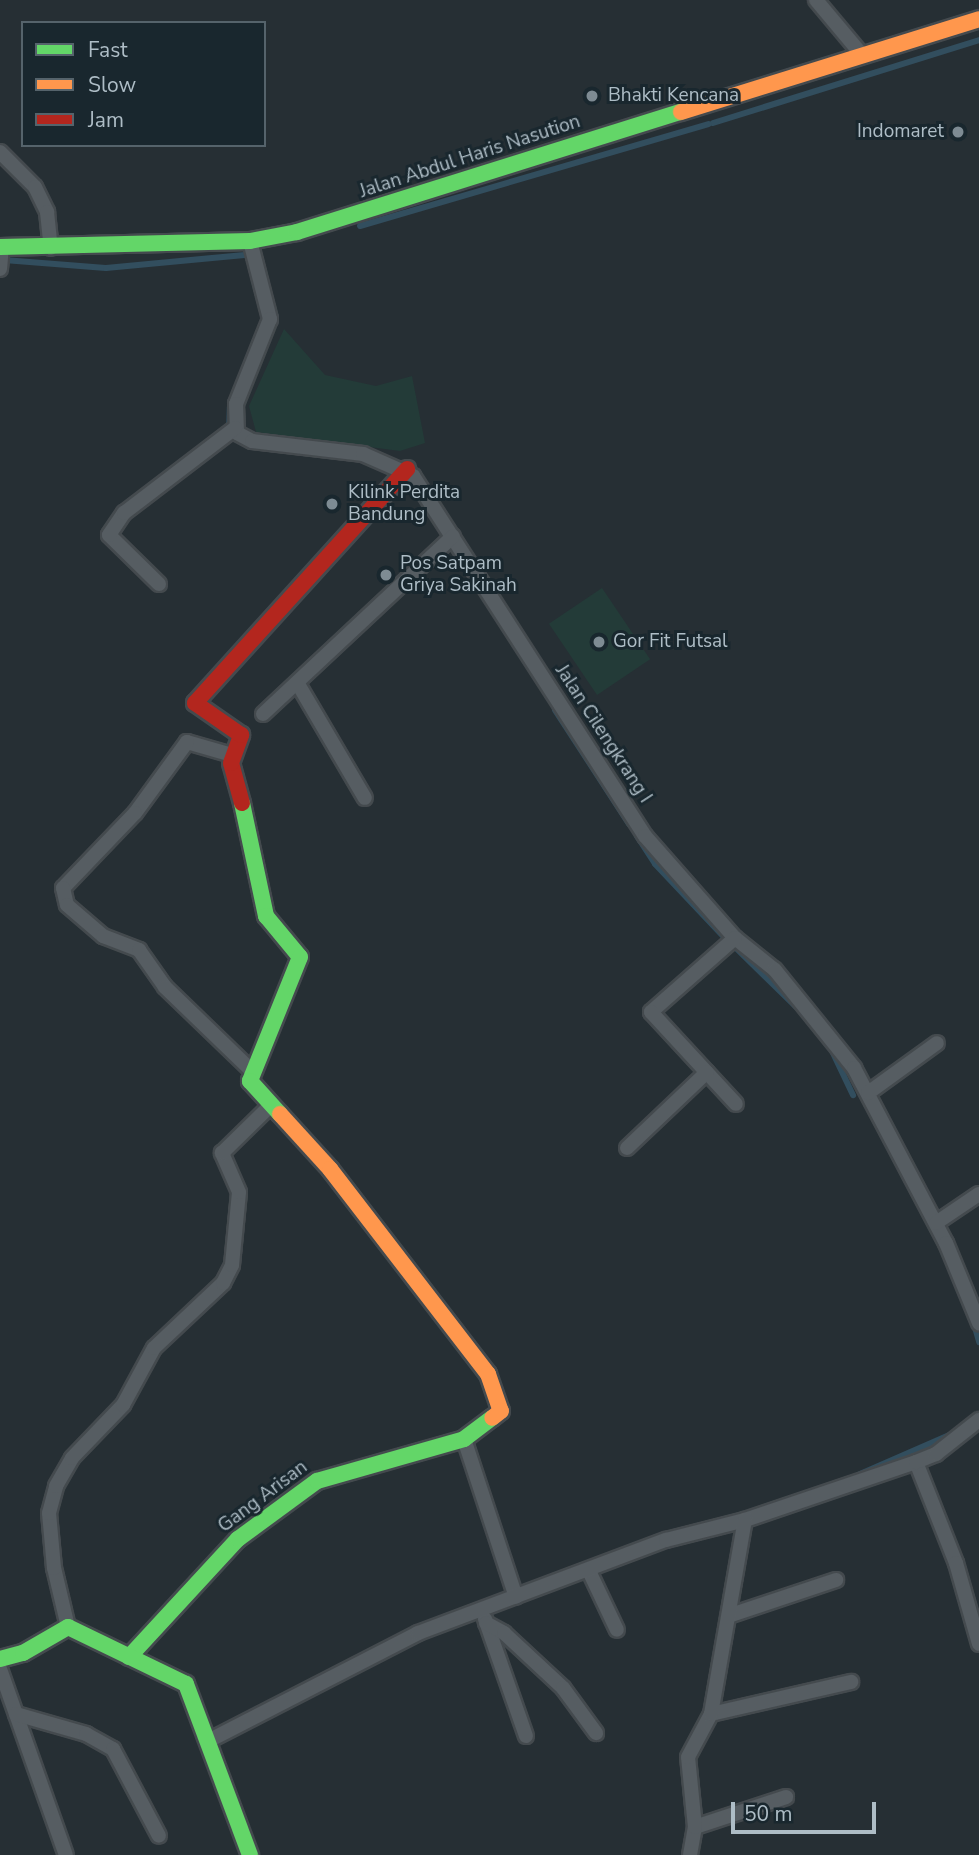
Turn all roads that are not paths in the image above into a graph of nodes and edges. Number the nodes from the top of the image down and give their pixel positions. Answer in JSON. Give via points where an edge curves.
{"nodes":[{"id":1,"x":816,"y":0,"type":"edge"},
{"id":2,"x":979,"y":19,"type":"edge"},
{"id":3,"x":862,"y":55,"type":"junction"},
{"id":4,"x":0,"y":152,"type":"edge"},
{"id":5,"x":250,"y":241,"type":"junction"},
{"id":6,"x":1,"y":247,"type":"edge"},
{"id":7,"x":51,"y":248,"type":"junction"},
{"id":8,"x":0,"y":270,"type":"edge"},
{"id":9,"x":235,"y":428,"type":"junction"},
{"id":10,"x":407,"y":469,"type":"junction"},
{"id":11,"x":453,"y":536,"type":"junction"},
{"id":12,"x":159,"y":584,"type":"dead end"},
{"id":13,"x":298,"y":684,"type":"junction"},
{"id":14,"x":263,"y":714,"type":"dead end"},
{"id":15,"x":232,"y":755,"type":"junction"},
{"id":16,"x":365,"y":798,"type":"dead end"},
{"id":17,"x":735,"y":938,"type":"junction"},
{"id":18,"x":937,"y":1043,"type":"dead end"},
{"id":19,"x":251,"y":1070,"type":"junction"},
{"id":20,"x":707,"y":1072,"type":"junction"},
{"id":21,"x":868,"y":1093,"type":"junction"},
{"id":22,"x":736,"y":1104,"type":"dead end"},
{"id":23,"x":270,"y":1106,"type":"junction"},
{"id":24,"x":627,"y":1148,"type":"dead end"},
{"id":25,"x":979,"y":1194,"type":"edge"},
{"id":26,"x":936,"y":1223,"type":"junction"},
{"id":27,"x":979,"y":1323,"type":"edge"},
{"id":28,"x":979,"y":1420,"type":"edge"},
{"id":29,"x":464,"y":1439,"type":"junction"},
{"id":30,"x":916,"y":1462,"type":"junction"},
{"id":31,"x":745,"y":1520,"type":"junction"},
{"id":32,"x":589,"y":1570,"type":"junction"},
{"id":33,"x":836,"y":1580,"type":"dead end"},
{"id":34,"x":516,"y":1597,"type":"junction"},
{"id":35,"x":481,"y":1608,"type":"junction"},
{"id":36,"x":731,"y":1615,"type":"junction"},
{"id":37,"x":486,"y":1623,"type":"junction"},
{"id":38,"x":68,"y":1627,"type":"junction"},
{"id":39,"x":617,"y":1630,"type":"dead end"},
{"id":40,"x":979,"y":1644,"type":"edge"},
{"id":41,"x":129,"y":1657,"type":"junction"},
{"id":42,"x":0,"y":1659,"type":"edge"},
{"id":43,"x":0,"y":1669,"type":"edge"},
{"id":44,"x":851,"y":1682,"type":"dead end"},
{"id":45,"x":16,"y":1714,"type":"junction"},
{"id":46,"x":711,"y":1714,"type":"junction"},
{"id":47,"x":596,"y":1734,"type":"dead end"},
{"id":48,"x":526,"y":1736,"type":"dead end"},
{"id":49,"x":208,"y":1741,"type":"junction"},
{"id":50,"x":786,"y":1797,"type":"dead end"},
{"id":51,"x":695,"y":1827,"type":"junction"},
{"id":52,"x":159,"y":1836,"type":"dead end"},
{"id":53,"x":66,"y":1855,"type":"edge"},
{"id":54,"x":250,"y":1855,"type":"edge"},
{"id":55,"x":690,"y":1855,"type":"edge"}],
"edges":[{"from":1,"to":3,"type":"street"},
{"from":2,"to":3,"type":"main road","name":"Jalan Abdul Haris Nasution"},
{"from":3,"to":5,"type":"main road","name":"Jalan Abdul Haris Nasution","via":[[354,216]]},
{"from":4,"to":7,"type":"street","via":[[35,187],[47,212]]},
{"from":5,"to":7,"type":"main road","name":"Jalan Abdul Haris Nasution"},
{"from":5,"to":9,"type":"street","via":[[270,319],[236,404]]},
{"from":6,"to":7,"type":"main road","name":"Jalan Abdul Haris Nasution"},
{"from":6,"to":8,"type":"street"},
{"from":9,"to":10,"type":"street","via":[[252,441],[363,454]]},
{"from":9,"to":12,"type":"street","via":[[124,513],[109,535],[110,542]]},
{"from":10,"to":11,"type":"street","name":"Jalan Cilengkrang I"},
{"from":10,"to":15,"type":"main road","via":[[196,699],[199,709],[241,736]]},
{"from":11,"to":13,"type":"street"},
{"from":11,"to":17,"type":"street","name":"Jalan Cilengkrang I","via":[[645,836]]},
{"from":13,"to":14,"type":"street"},
{"from":13,"to":16,"type":"street"},
{"from":15,"to":19,"type":"main road","via":[[266,916],[300,957]]},
{"from":15,"to":19,"type":"street","via":[[187,742],[135,813],[63,888],[67,905],[103,936],[139,950],[165,987]]},
{"from":17,"to":20,"type":"street","via":[[651,1010]]},
{"from":17,"to":21,"type":"street","name":"Jalan Cilengkrang I","via":[[775,970]]},
{"from":18,"to":21,"type":"street"},
{"from":19,"to":23,"type":"main road","via":[[250,1081]]},
{"from":20,"to":22,"type":"street"},
{"from":20,"to":24,"type":"street"},
{"from":21,"to":26,"type":"street","name":"Jalan Cilengkrang I"},
{"from":23,"to":29,"type":"main road","via":[[330,1169],[488,1374],[501,1410]]},
{"from":23,"to":38,"type":"street","via":[[222,1153],[239,1192],[232,1265],[223,1283],[154,1348],[123,1405],[72,1458],[56,1486],[50,1513],[53,1555]]},
{"from":25,"to":26,"type":"street"},
{"from":26,"to":27,"type":"street","name":"Jalan Cilengkrang I"},
{"from":28,"to":30,"type":"street","via":[[936,1454]]},
{"from":29,"to":34,"type":"street"},
{"from":29,"to":41,"type":"main road","name":"Gang Arisan","via":[[317,1481],[238,1539],[167,1609]]},
{"from":30,"to":31,"type":"street"},
{"from":30,"to":40,"type":"street","via":[[956,1563]]},
{"from":31,"to":32,"type":"street","via":[[666,1540]]},
{"from":31,"to":36,"type":"street"},
{"from":32,"to":34,"type":"street"},
{"from":32,"to":39,"type":"street"},
{"from":33,"to":36,"type":"street"},
{"from":34,"to":35,"type":"street"},
{"from":35,"to":37,"type":"street"},
{"from":35,"to":49,"type":"street","via":[[418,1633]]},
{"from":36,"to":46,"type":"street"},
{"from":37,"to":47,"type":"street","via":[[504,1633],[563,1688]]},
{"from":37,"to":48,"type":"street"},
{"from":38,"to":41,"type":"main road"},
{"from":38,"to":42,"type":"main road","via":[[23,1653]]},
{"from":41,"to":49,"type":"main road","via":[[170,1671],[186,1684]]},
{"from":43,"to":45,"type":"street"},
{"from":44,"to":46,"type":"street"},
{"from":45,"to":52,"type":"street","via":[[86,1734],[113,1749]]},
{"from":45,"to":53,"type":"street"},
{"from":46,"to":51,"type":"street","via":[[688,1757]]},
{"from":49,"to":54,"type":"main road"},
{"from":50,"to":51,"type":"street"},
{"from":51,"to":55,"type":"street"}]}
